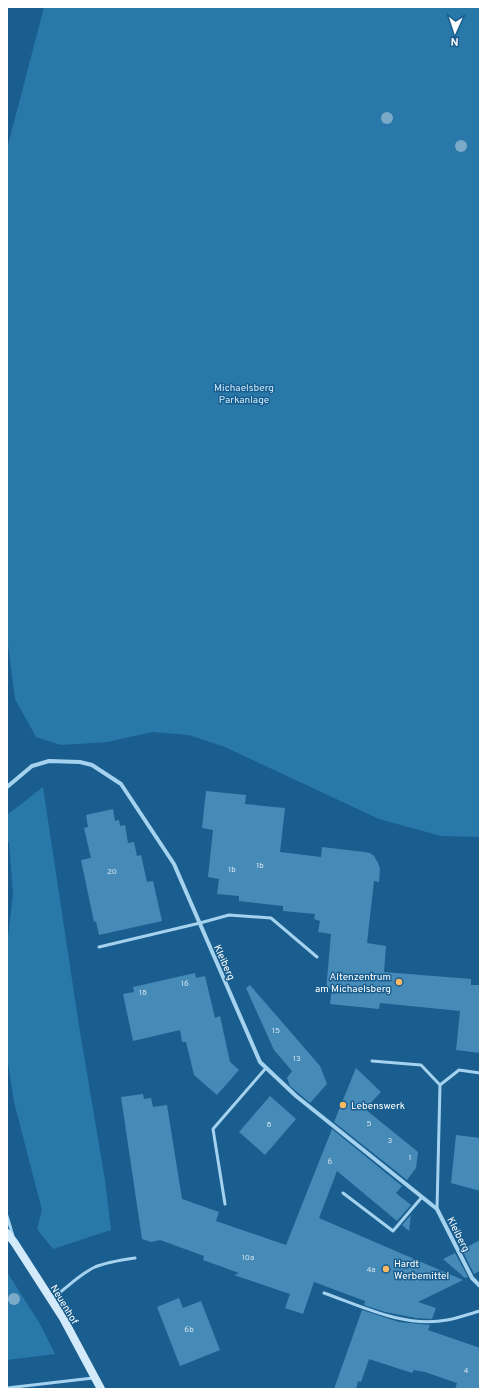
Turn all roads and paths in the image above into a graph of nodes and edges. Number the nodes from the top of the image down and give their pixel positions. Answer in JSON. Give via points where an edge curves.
{"nodes":[{"id":1,"x":7,"y":788,"type":"edge"},
{"id":2,"x":200,"y":923,"type":"junction"},
{"id":3,"x":99,"y":947,"type":"dead end"},
{"id":4,"x":317,"y":957,"type":"dead end"},
{"id":5,"x":372,"y":1061,"type":"dead end"},
{"id":6,"x":266,"y":1068,"type":"junction"},
{"id":7,"x":480,"y":1073,"type":"edge"},
{"id":8,"x":440,"y":1085,"type":"junction"},
{"id":9,"x":343,"y":1193,"type":"dead end"},
{"id":10,"x":422,"y":1197,"type":"junction"},
{"id":11,"x":226,"y":1204,"type":"dead end"},
{"id":12,"x":437,"y":1209,"type":"junction"},
{"id":13,"x":7,"y":1216,"type":"edge"},
{"id":14,"x":7,"y":1233,"type":"edge"},
{"id":15,"x":14,"y":1242,"type":"junction"},
{"id":16,"x":135,"y":1258,"type":"dead end"},
{"id":17,"x":480,"y":1286,"type":"edge"},
{"id":18,"x":324,"y":1293,"type":"dead end"},
{"id":19,"x":51,"y":1299,"type":"junction"},
{"id":20,"x":480,"y":1311,"type":"edge"},
{"id":21,"x":95,"y":1378,"type":"junction"},
{"id":22,"x":7,"y":1388,"type":"edge"},
{"id":23,"x":101,"y":1389,"type":"edge"}],
"edges":[{"from":1,"to":2,"type":"street","name":"Kleiberg","via":[[32,766],[48,761],[80,762],[92,766],[121,784],[174,864]]},
{"from":2,"to":3,"type":"lane"},
{"from":2,"to":4,"type":"lane","via":[[230,915],[271,918]]},
{"from":2,"to":6,"type":"street","name":"Kleiberg","via":[[260,1062]]},
{"from":5,"to":8,"type":"lane","via":[[421,1064]]},
{"from":6,"to":10,"type":"street","name":"Kleiberg","via":[[296,1096]]},
{"from":6,"to":11,"type":"lane","via":[[213,1129]]},
{"from":7,"to":8,"type":"lane","via":[[459,1070]]},
{"from":8,"to":12,"type":"lane","name":"Kleiberg"},
{"from":9,"to":10,"type":"lane","via":[[393,1231]]},
{"from":10,"to":12,"type":"street","name":"Kleiberg"},
{"from":12,"to":17,"type":"street","name":"Kleiberg","via":[[472,1278]]},
{"from":13,"to":15,"type":"lane"},
{"from":14,"to":15,"type":"street","name":"Neuenhof"},
{"from":15,"to":19,"type":"street","name":"Neuenhof"},
{"from":16,"to":19,"type":"lane","via":[[106,1263],[94,1268]]},
{"from":18,"to":20,"type":"lane","via":[[399,1319],[446,1320]]},
{"from":19,"to":21,"type":"street","name":"Neuenhof"},
{"from":21,"to":22,"type":"lane"},
{"from":21,"to":23,"type":"street","name":"Neuenhof"}]}
